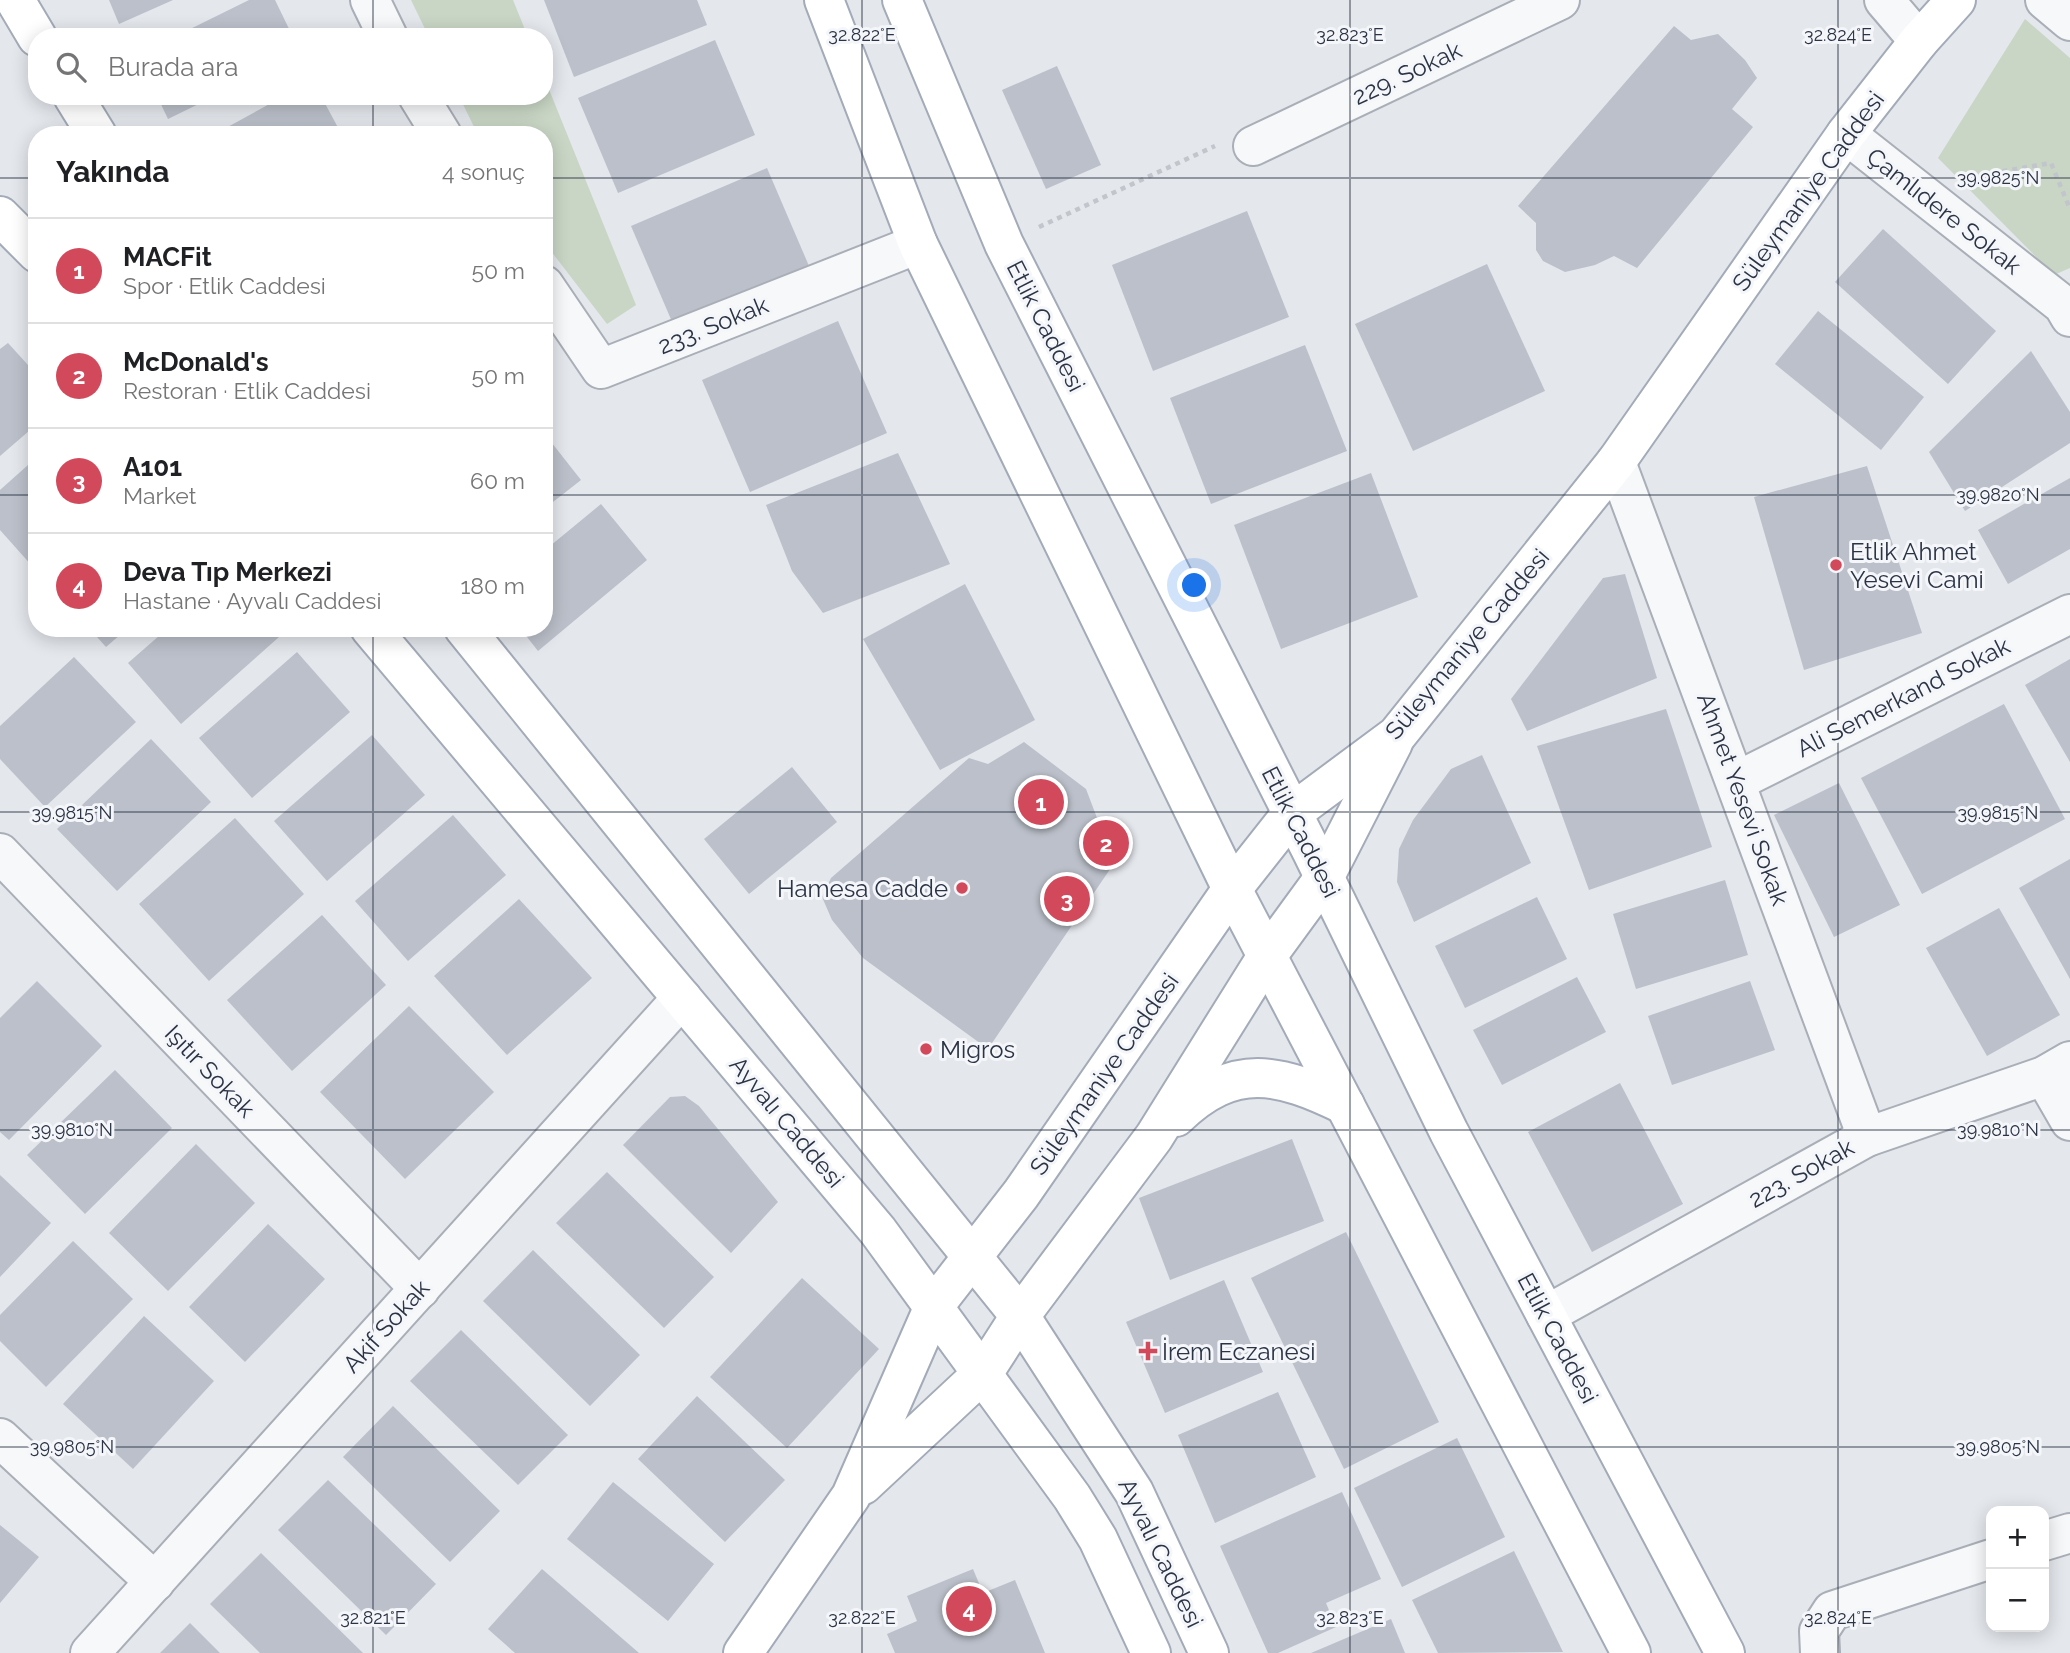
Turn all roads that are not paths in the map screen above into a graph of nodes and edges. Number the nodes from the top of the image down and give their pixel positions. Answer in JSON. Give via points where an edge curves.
{"nodes":[{"id":1,"x":15,"y":0,"type":"edge"},
{"id":2,"x":370,"y":0,"type":"edge"},
{"id":3,"x":824,"y":0,"type":"edge"},
{"id":4,"x":901,"y":0,"type":"edge"},
{"id":5,"x":1560,"y":0,"type":"edge"},
{"id":6,"x":1884,"y":0,"type":"edge"},
{"id":7,"x":1956,"y":0,"type":"edge"},
{"id":8,"x":2045,"y":0,"type":"edge"},
{"id":9,"x":2070,"y":21,"type":"edge"},
{"id":10,"x":32,"y":28,"type":"edge"},
{"id":11,"x":384,"y":28,"type":"edge"},
{"id":12,"x":1919,"y":41,"type":"junction"},
{"id":13,"x":78,"y":105,"type":"edge"},
{"id":14,"x":424,"y":105,"type":"edge"},
{"id":15,"x":91,"y":126,"type":"edge"},
{"id":16,"x":436,"y":126,"type":"edge"},
{"id":17,"x":1846,"y":134,"type":"junction"},
{"id":18,"x":1253,"y":146,"type":"road end"},
{"id":19,"x":0,"y":216,"type":"edge"},
{"id":20,"x":28,"y":244,"type":"edge"},
{"id":21,"x":918,"y":244,"type":"junction"},
{"id":22,"x":553,"y":298,"type":"edge"},
{"id":23,"x":2070,"y":317,"type":"edge"},
{"id":24,"x":1616,"y":462,"type":"junction"},
{"id":25,"x":2070,"y":614,"type":"edge"},
{"id":26,"x":378,"y":637,"type":"edge"},
{"id":27,"x":471,"y":637,"type":"edge"},
{"id":28,"x":1397,"y":735,"type":"junction"},
{"id":29,"x":1737,"y":781,"type":"junction"},
{"id":30,"x":1292,"y":813,"type":"junction"},
{"id":31,"x":0,"y":853,"type":"edge"},
{"id":32,"x":1324,"y":878,"type":"junction"},
{"id":33,"x":1232,"y":889,"type":"junction"},
{"id":34,"x":1267,"y":956,"type":"junction"},
{"id":35,"x":682,"y":998,"type":"junction"},
{"id":36,"x":2057,"y":1069,"type":"edge"},
{"id":37,"x":1345,"y":1105,"type":"junction"},
{"id":38,"x":2070,"y":1121,"type":"edge"},
{"id":39,"x":1154,"y":1138,"type":"junction"},
{"id":40,"x":1867,"y":1138,"type":"junction"},
{"id":41,"x":973,"y":1259,"type":"junction"},
{"id":42,"x":420,"y":1289,"type":"junction"},
{"id":43,"x":934,"y":1306,"type":"junction"},
{"id":44,"x":1546,"y":1315,"type":"junction"},
{"id":45,"x":1020,"y":1317,"type":"junction"},
{"id":46,"x":984,"y":1372,"type":"junction"},
{"id":47,"x":0,"y":1438,"type":"edge"},
{"id":48,"x":852,"y":1496,"type":"junction"},
{"id":49,"x":2070,"y":1533,"type":"edge"},
{"id":50,"x":2049,"y":1539,"type":"edge"},
{"id":51,"x":1986,"y":1561,"type":"edge"},
{"id":52,"x":155,"y":1582,"type":"junction"},
{"id":53,"x":90,"y":1653,"type":"edge"},
{"id":54,"x":743,"y":1653,"type":"edge"},
{"id":55,"x":1151,"y":1653,"type":"edge"},
{"id":56,"x":1209,"y":1653,"type":"edge"},
{"id":57,"x":1631,"y":1653,"type":"edge"},
{"id":58,"x":1725,"y":1653,"type":"edge"},
{"id":59,"x":1820,"y":1653,"type":"edge"}],
"edges":[{"from":1,"to":10,"type":"main road"},
{"from":2,"to":11,"type":"street"},
{"from":3,"to":21,"type":"main road"},
{"from":4,"to":30,"type":"main road","name":"Etlik Caddesi","via":[[1004,244]]},
{"from":5,"to":18,"type":"street","name":"229. Sokak"},
{"from":6,"to":12,"type":"street"},
{"from":7,"to":12,"type":"main road","name":"Süleymaniye Caddesi"},
{"from":8,"to":9,"type":"street"},
{"from":12,"to":17,"type":"main road","name":"Süleymaniye Caddesi"},
{"from":13,"to":15,"type":"main road"},
{"from":14,"to":16,"type":"street"},
{"from":17,"to":23,"type":"street","name":"Çamlıdere Sokak","via":[[2063,304]]},
{"from":17,"to":24,"type":"main road","name":"Süleymaniye Caddesi"},
{"from":19,"to":20,"type":"main road"},
{"from":21,"to":22,"type":"street","name":"233. Sokak","via":[[601,369]]},
{"from":21,"to":33,"type":"main road"},
{"from":24,"to":28,"type":"main road","name":"Süleymaniye Caddesi"},
{"from":24,"to":29,"type":"street","name":"Ahmet Yesevi Sokak"},
{"from":25,"to":29,"type":"street","name":"Ali Semerkand Sokak"},
{"from":26,"to":35,"type":"main road","name":"Ayvalı Caddesi"},
{"from":27,"to":41,"type":"main road","name":"Ayvalı Caddesi"},
{"from":28,"to":30,"type":"main road","name":"Süleymaniye Caddesi"},
{"from":28,"to":32,"type":"main road","name":"Süleymaniye Caddesi"},
{"from":29,"to":40,"type":"street","name":"Ahmet Yesevi Sokak"},
{"from":30,"to":32,"type":"main road","name":"Etlik Caddesi"},
{"from":30,"to":33,"type":"main road","name":"Süleymaniye Caddesi"},
{"from":31,"to":42,"type":"street","name":"Işıtır Sokak"},
{"from":32,"to":34,"type":"main road","name":"Süleymaniye Caddesi"},
{"from":32,"to":44,"type":"main road","name":"Etlik Caddesi","via":[[1449,1132]]},
{"from":33,"to":34,"type":"main road"},
{"from":33,"to":41,"type":"main road","name":"Süleymaniye Caddesi"},
{"from":34,"to":37,"type":"main road"},
{"from":34,"to":39,"type":"main road","name":"Süleymaniye Caddesi"},
{"from":35,"to":42,"type":"street","name":"Akif Sokak"},
{"from":35,"to":43,"type":"main road","name":"Ayvalı Caddesi","via":[[878,1231]]},
{"from":36,"to":38,"type":"street"},
{"from":36,"to":40,"type":"street","name":"223. Sokak"},
{"from":37,"to":39,"type":"main road","name":"Süleymaniye Caddesi","via":[[1276,1078],[1243,1076],[1219,1085],[1186,1107]]},
{"from":37,"to":57,"type":"main road"},
{"from":39,"to":45,"type":"main road","name":"Süleymaniye Caddesi"},
{"from":40,"to":44,"type":"street","name":"223. Sokak"},
{"from":41,"to":43,"type":"main road","name":"Süleymaniye Caddesi"},
{"from":41,"to":45,"type":"main road","name":"Ayvalı Caddesi"},
{"from":42,"to":52,"type":"street","name":"Akif Sokak"},
{"from":43,"to":46,"type":"main road","name":"Ayvalı Caddesi"},
{"from":43,"to":48,"type":"main road","name":"Süleymaniye Caddesi"},
{"from":44,"to":58,"type":"main road","name":"Etlik Caddesi"},
{"from":45,"to":46,"type":"main road","name":"Süleymaniye Caddesi"},
{"from":45,"to":56,"type":"main road","name":"Ayvalı Caddesi","via":[[1134,1492]]},
{"from":46,"to":48,"type":"main road","name":"Süleymaniye Caddesi"},
{"from":46,"to":55,"type":"main road","name":"Ayvalı Caddesi","via":[[1098,1539]]},
{"from":47,"to":52,"type":"street"},
{"from":48,"to":54,"type":"main road","name":"Süleymaniye Caddesi"},
{"from":49,"to":50,"type":"street"},
{"from":51,"to":59,"type":"street","via":[[1832,1611],[1819,1631]]},
{"from":52,"to":53,"type":"street","name":"Akif Sokak"}]}
